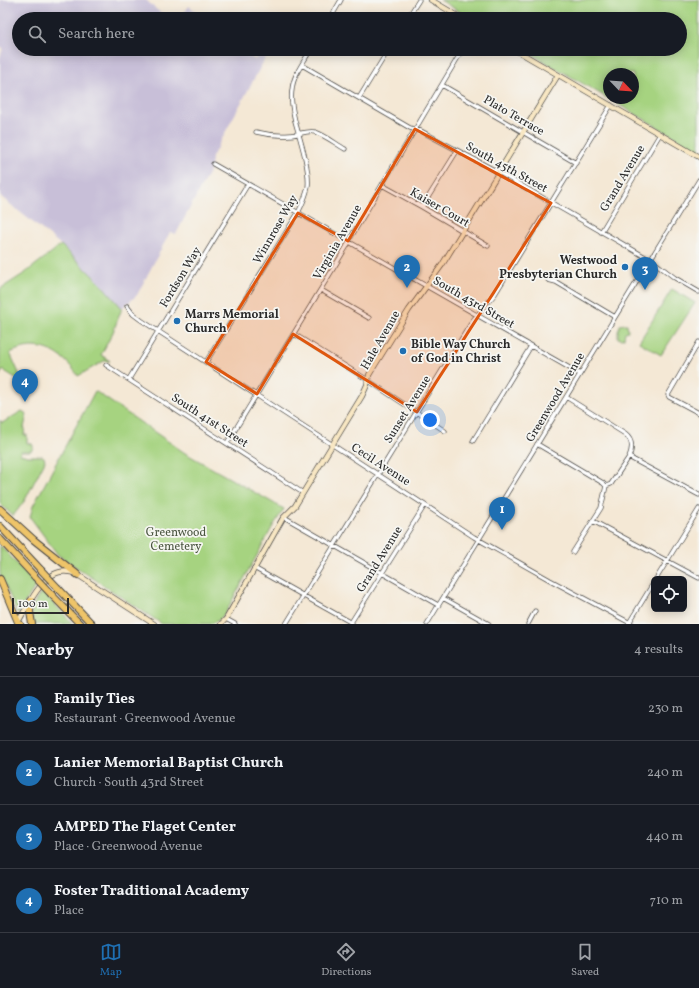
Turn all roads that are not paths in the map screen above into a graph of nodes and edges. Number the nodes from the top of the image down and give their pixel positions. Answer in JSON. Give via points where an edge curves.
{"nodes":[{"id":1,"x":341,"y":0,"type":"edge"},
{"id":2,"x":419,"y":0,"type":"edge"},
{"id":3,"x":431,"y":0,"type":"edge"},
{"id":4,"x":334,"y":12,"type":"edge"},
{"id":5,"x":411,"y":12,"type":"edge"},
{"id":6,"x":451,"y":12,"type":"edge"},
{"id":7,"x":308,"y":56,"type":"edge"},
{"id":8,"x":385,"y":56,"type":"edge"},
{"id":9,"x":459,"y":56,"type":"edge"},
{"id":10,"x":526,"y":56,"type":"edge"},
{"id":11,"x":302,"y":65,"type":"junction"},
{"id":12,"x":558,"y":75,"type":"junction"},
{"id":13,"x":442,"y":85,"type":"junction"},
{"id":14,"x":359,"y":98,"type":"junction"},
{"id":15,"x":611,"y":105,"type":"junction"},
{"id":16,"x":415,"y":129,"type":"junction"},
{"id":17,"x":256,"y":132,"type":"dead end"},
{"id":18,"x":523,"y":132,"type":"junction"},
{"id":19,"x":298,"y":134,"type":"junction"},
{"id":20,"x":660,"y":134,"type":"junction"},
{"id":21,"x":345,"y":149,"type":"dead end"},
{"id":22,"x":457,"y":151,"type":"junction"},
{"id":23,"x":699,"y":157,"type":"edge"},
{"id":24,"x":576,"y":163,"type":"junction"},
{"id":25,"x":214,"y":164,"type":"dead end"},
{"id":26,"x":498,"y":172,"type":"junction"},
{"id":27,"x":699,"y":180,"type":"edge"},
{"id":28,"x":248,"y":184,"type":"junction"},
{"id":29,"x":382,"y":185,"type":"junction"},
{"id":30,"x":551,"y":203,"type":"junction"},
{"id":31,"x":422,"y":207,"type":"junction"},
{"id":32,"x":298,"y":213,"type":"junction"},
{"id":33,"x":463,"y":231,"type":"junction"},
{"id":34,"x":601,"y":232,"type":"junction"},
{"id":35,"x":349,"y":242,"type":"junction"},
{"id":36,"x":488,"y":246,"type":"dead end"},
{"id":37,"x":650,"y":260,"type":"junction"},
{"id":38,"x":548,"y":280,"type":"dead end"},
{"id":39,"x":426,"y":287,"type":"junction"},
{"id":40,"x":321,"y":290,"type":"junction"},
{"id":41,"x":699,"y":292,"type":"edge"},
{"id":42,"x":127,"y":306,"type":"dead end"},
{"id":43,"x":477,"y":316,"type":"junction"},
{"id":44,"x":615,"y":317,"type":"junction"},
{"id":45,"x":368,"y":318,"type":"dead end"},
{"id":46,"x":158,"y":330,"type":"junction"},
{"id":47,"x":294,"y":334,"type":"junction"},
{"id":48,"x":698,"y":345,"type":"edge"},
{"id":49,"x":531,"y":346,"type":"junction"},
{"id":50,"x":206,"y":362,"type":"junction"},
{"id":51,"x":106,"y":365,"type":"dead end"},
{"id":52,"x":580,"y":374,"type":"junction"},
{"id":53,"x":129,"y":379,"type":"junction"},
{"id":54,"x":368,"y":380,"type":"junction"},
{"id":55,"x":257,"y":394,"type":"junction"},
{"id":56,"x":566,"y":397,"type":"junction"},
{"id":57,"x":417,"y":412,"type":"junction"},
{"id":58,"x":699,"y":413,"type":"edge"},
{"id":59,"x":445,"y":431,"type":"dead end"},
{"id":60,"x":473,"y":441,"type":"dead end"},
{"id":61,"x":227,"y":443,"type":"junction"},
{"id":62,"x":333,"y":444,"type":"junction"},
{"id":63,"x":538,"y":444,"type":"junction"},
{"id":64,"x":629,"y":456,"type":"junction"},
{"id":65,"x":379,"y":474,"type":"junction"},
{"id":66,"x":606,"y":486,"type":"junction"},
{"id":67,"x":303,"y":493,"type":"junction"},
{"id":68,"x":699,"y":495,"type":"edge"},
{"id":69,"x":425,"y":505,"type":"junction"},
{"id":70,"x":0,"y":509,"type":"edge"},
{"id":71,"x":699,"y":509,"type":"edge"},
{"id":72,"x":284,"y":517,"type":"junction"},
{"id":73,"x":593,"y":521,"type":"junction"},
{"id":74,"x":0,"y":526,"type":"edge"},
{"id":75,"x":0,"y":540,"type":"edge"},
{"id":76,"x":479,"y":540,"type":"junction"},
{"id":77,"x":335,"y":546,"type":"junction"},
{"id":78,"x":573,"y":552,"type":"dead end"},
{"id":79,"x":667,"y":561,"type":"junction"},
{"id":80,"x":254,"y":568,"type":"junction"},
{"id":81,"x":382,"y":573,"type":"junction"},
{"id":82,"x":78,"y":575,"type":"junction"},
{"id":83,"x":658,"y":576,"type":"edge"},
{"id":84,"x":699,"y":578,"type":"edge"},
{"id":85,"x":0,"y":579,"type":"edge"},
{"id":86,"x":651,"y":587,"type":"edge"},
{"id":87,"x":304,"y":596,"type":"junction"},
{"id":88,"x":443,"y":598,"type":"junction"},
{"id":89,"x":31,"y":601,"type":"junction"},
{"id":90,"x":438,"y":605,"type":"junction"},
{"id":91,"x":535,"y":611,"type":"dead end"},
{"id":92,"x":226,"y":619,"type":"junction"},
{"id":93,"x":18,"y":623,"type":"edge"},
{"id":94,"x":630,"y":623,"type":"edge"},
{"id":95,"x":32,"y":624,"type":"edge"},
{"id":96,"x":80,"y":624,"type":"edge"},
{"id":97,"x":92,"y":624,"type":"edge"},
{"id":98,"x":154,"y":624,"type":"edge"},
{"id":99,"x":216,"y":624,"type":"edge"},
{"id":100,"x":221,"y":624,"type":"edge"},
{"id":101,"x":234,"y":624,"type":"edge"},
{"id":102,"x":286,"y":624,"type":"edge"},
{"id":103,"x":351,"y":624,"type":"edge"},
{"id":104,"x":427,"y":624,"type":"edge"},
{"id":105,"x":489,"y":624,"type":"edge"},
{"id":106,"x":528,"y":624,"type":"edge"}],
"edges":[{"from":1,"to":4,"type":"street"},
{"from":2,"to":5,"type":"street"},
{"from":3,"to":6,"type":"street"},
{"from":7,"to":11,"type":"street","name":"Winnrose Way"},
{"from":8,"to":14,"type":"street"},
{"from":9,"to":13,"type":"street","name":"Virginia Avenue"},
{"from":10,"to":12,"type":"street"},
{"from":11,"to":14,"type":"street","name":"South 45th Street"},
{"from":11,"to":19,"type":"street","name":"Winnrose Way","via":[[295,78],[291,95]]},
{"from":12,"to":15,"type":"street"},
{"from":12,"to":18,"type":"street","name":"Hale Avenue"},
{"from":13,"to":16,"type":"street","name":"Virginia Avenue"},
{"from":13,"to":18,"type":"street","name":"Plato Terrace"},
{"from":14,"to":16,"type":"street","name":"South 45th Street"},
{"from":15,"to":20,"type":"street"},
{"from":15,"to":24,"type":"street","name":"Sunset Avenue"},
{"from":16,"to":22,"type":"street","name":"South 45th Street"},
{"from":16,"to":29,"type":"street","name":"Virginia Avenue"},
{"from":17,"to":19,"type":"street","via":[[280,136]]},
{"from":18,"to":24,"type":"street","name":"Plato Terrace"},
{"from":18,"to":26,"type":"street","name":"Hale Avenue"},
{"from":19,"to":21,"type":"street","via":[[318,133]]},
{"from":19,"to":32,"type":"street","name":"Winnrose Way","via":[[308,186]]},
{"from":20,"to":23,"type":"street"},
{"from":20,"to":34,"type":"street","name":"Grand Avenue"},
{"from":22,"to":26,"type":"street","name":"South 45th Street"},
{"from":22,"to":31,"type":"street"},
{"from":24,"to":30,"type":"street","name":"Sunset Avenue"},
{"from":25,"to":28,"type":"street","name":"South 43rd Street"},
{"from":26,"to":30,"type":"street","name":"South 45th Street"},
{"from":26,"to":33,"type":"street","name":"Hale Avenue"},
{"from":27,"to":37,"type":"street","name":"Greenwood Avenue"},
{"from":28,"to":32,"type":"street","name":"South 43rd Street"},
{"from":28,"to":46,"type":"street","name":"Fordson Way"},
{"from":29,"to":31,"type":"street","name":"Kaiser Court"},
{"from":29,"to":35,"type":"street","name":"Virginia Avenue"},
{"from":30,"to":34,"type":"street","name":"South 45th Street"},
{"from":30,"to":43,"type":"street","name":"Sunset Avenue","via":[[495,294]]},
{"from":31,"to":33,"type":"street","name":"Kaiser Court"},
{"from":32,"to":35,"type":"street","name":"South 43rd Street"},
{"from":32,"to":50,"type":"street","name":"Winnrose Way"},
{"from":33,"to":36,"type":"street","name":"Kaiser Court"},
{"from":33,"to":39,"type":"street","name":"Hale Avenue"},
{"from":34,"to":37,"type":"street","name":"South 45th Street"},
{"from":35,"to":39,"type":"street","name":"South 43rd Street"},
{"from":35,"to":40,"type":"street","name":"Virginia Avenue"},
{"from":37,"to":41,"type":"street","name":"South 45th Street"},
{"from":37,"to":44,"type":"street","name":"Greenwood Avenue"},
{"from":38,"to":44,"type":"street","via":[[556,282]]},
{"from":39,"to":43,"type":"street","name":"South 43rd Street"},
{"from":39,"to":54,"type":"street","name":"Hale Avenue","via":[[409,310]]},
{"from":40,"to":45,"type":"street"},
{"from":40,"to":47,"type":"street","name":"Virginia Avenue"},
{"from":42,"to":46,"type":"street","name":"Cecil Avenue","via":[[133,314]]},
{"from":43,"to":49,"type":"street","name":"South 43rd Street"},
{"from":43,"to":57,"type":"street","name":"Sunset Avenue"},
{"from":44,"to":52,"type":"street","name":"Greenwood Avenue"},
{"from":46,"to":50,"type":"street","name":"Cecil Avenue"},
{"from":46,"to":53,"type":"street","name":"Fordson Way"},
{"from":47,"to":54,"type":"street"},
{"from":47,"to":55,"type":"street","name":"Virginia Avenue"},
{"from":48,"to":58,"type":"street","via":[[668,395]]},
{"from":49,"to":52,"type":"street","name":"South 43rd Street"},
{"from":49,"to":60,"type":"street"},
{"from":50,"to":55,"type":"street","name":"Cecil Avenue"},
{"from":51,"to":53,"type":"street","name":"South 41st Street"},
{"from":52,"to":56,"type":"street","name":"Greenwood Avenue"},
{"from":53,"to":61,"type":"street","name":"South 41st Street"},
{"from":54,"to":57,"type":"street"},
{"from":54,"to":62,"type":"street","name":"Hale Avenue","via":[[362,396]]},
{"from":55,"to":61,"type":"street","name":"Virginia Avenue"},
{"from":55,"to":62,"type":"street","name":"Cecil Avenue"},
{"from":56,"to":63,"type":"street","name":"Greenwood Avenue"},
{"from":56,"to":64,"type":"street","via":[[629,436],[632,441]]},
{"from":57,"to":59,"type":"street"},
{"from":57,"to":65,"type":"street","name":"Sunset Avenue"},
{"from":61,"to":67,"type":"street","name":"South 41st Street"},
{"from":62,"to":65,"type":"street","name":"Cecil Avenue"},
{"from":62,"to":67,"type":"street","name":"Hale Avenue"},
{"from":63,"to":66,"type":"street"},
{"from":63,"to":76,"type":"street","name":"Greenwood Avenue"},
{"from":64,"to":66,"type":"street","via":[[611,484]]},
{"from":64,"to":68,"type":"street"},
{"from":65,"to":69,"type":"street","name":"Cecil Avenue"},
{"from":65,"to":77,"type":"street","name":"Sunset Avenue"},
{"from":66,"to":73,"type":"street","via":[[602,506]]},
{"from":67,"to":72,"type":"street","name":"Hale Avenue"},
{"from":69,"to":76,"type":"street","name":"Cecil Avenue"},
{"from":69,"to":81,"type":"street","name":"Grand Avenue"},
{"from":70,"to":82,"type":"highway"},
{"from":71,"to":79,"type":"street"},
{"from":72,"to":77,"type":"street"},
{"from":72,"to":80,"type":"street","name":"Hale Avenue"},
{"from":73,"to":78,"type":"street"},
{"from":73,"to":79,"type":"street"},
{"from":74,"to":97,"type":"highway","bridge":true},
{"from":75,"to":96,"type":"highway","bridge":true},
{"from":76,"to":88,"type":"street","name":"Greenwood Avenue"},
{"from":76,"to":94,"type":"street","name":"Cecil Avenue"},
{"from":77,"to":81,"type":"street"},
{"from":77,"to":87,"type":"street","name":"Sunset Avenue"},
{"from":79,"to":83,"type":"street"},
{"from":79,"to":84,"type":"street"},
{"from":80,"to":87,"type":"street"},
{"from":80,"to":92,"type":"street","name":"Hale Avenue"},
{"from":81,"to":90,"type":"street"},
{"from":81,"to":103,"type":"street","name":"Grand Avenue"},
{"from":82,"to":89,"type":"street","via":[[65,572],[51,576]]},
{"from":82,"to":98,"type":"street"},
{"from":85,"to":93,"type":"highway"},
{"from":86,"to":94,"type":"street"},
{"from":87,"to":102,"type":"street","name":"Sunset Avenue"},
{"from":87,"to":103,"type":"street"},
{"from":88,"to":90,"type":"street","name":"Greenwood Avenue"},
{"from":88,"to":105,"type":"street"},
{"from":89,"to":93,"type":"street"},
{"from":89,"to":95,"type":"highway"},
{"from":90,"to":104,"type":"street","name":"Greenwood Avenue"},
{"from":91,"to":106,"type":"street"},
{"from":92,"to":99,"type":"street"},
{"from":92,"to":100,"type":"street"},
{"from":92,"to":101,"type":"street"}]}
